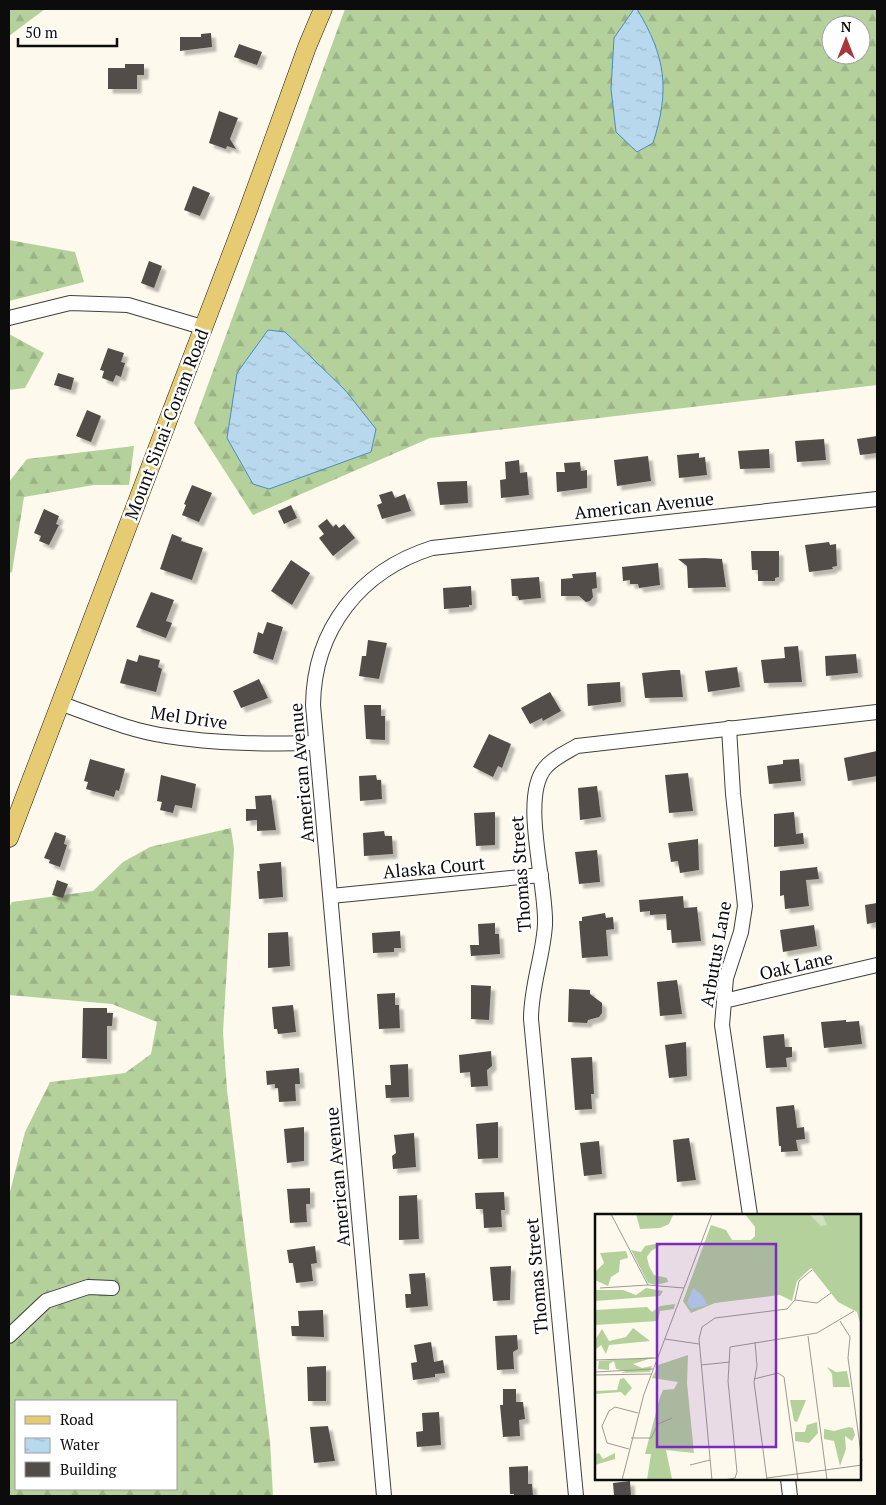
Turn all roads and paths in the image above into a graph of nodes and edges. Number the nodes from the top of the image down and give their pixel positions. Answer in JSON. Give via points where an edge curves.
{"nodes":[{"id":1,"x":323,"y":9,"type":"edge"},
{"id":2,"x":9,"y":318,"type":"edge"},
{"id":3,"x":202,"y":327,"type":"junction"},
{"id":4,"x":877,"y":499,"type":"edge"},
{"id":5,"x":62,"y":704,"type":"junction"},
{"id":6,"x":877,"y":712,"type":"edge"},
{"id":7,"x":729,"y":728,"type":"junction"},
{"id":8,"x":316,"y":743,"type":"junction"},
{"id":9,"x":9,"y":838,"type":"edge"},
{"id":10,"x":541,"y":875,"type":"junction"},
{"id":11,"x":331,"y":896,"type":"junction"},
{"id":12,"x":877,"y":965,"type":"edge"},
{"id":13,"x":724,"y":1002,"type":"junction"},
{"id":14,"x":750,"y":1214,"type":"edge"},
{"id":15,"x":112,"y":1288,"type":"dead end"},
{"id":16,"x":9,"y":1336,"type":"edge"},
{"id":17,"x":788,"y":1480,"type":"edge"},
{"id":18,"x":384,"y":1496,"type":"edge"},
{"id":19,"x":576,"y":1496,"type":"edge"},
{"id":20,"x":790,"y":1496,"type":"edge"}],
"edges":[{"from":1,"to":3,"type":"main road","name":"Mount Sinai-Coram Road"},
{"from":2,"to":3,"type":"street","via":[[70,303],[128,305]]},
{"from":3,"to":5,"type":"main road","name":"Mount Sinai-Coram Road"},
{"from":4,"to":8,"type":"street","name":"American Avenue","via":[[458,544],[414,554],[366,583],[337,618],[324,644],[313,688]]},
{"from":5,"to":8,"type":"street","name":"Mel Drive","via":[[166,736],[246,744]]},
{"from":5,"to":9,"type":"main road","name":"Mount Sinai-Coram Road"},
{"from":6,"to":7,"type":"street","name":"Thomas Street"},
{"from":7,"to":10,"type":"street","name":"Thomas Street","via":[[577,746],[545,768],[534,809]]},
{"from":7,"to":13,"type":"street","name":"Arbutus Lane","via":[[732,794],[745,906],[742,932],[726,978]]},
{"from":8,"to":11,"type":"street","name":"American Avenue"},
{"from":10,"to":11,"type":"street","name":"Alaska Court"},
{"from":10,"to":19,"type":"street","name":"Thomas Street","via":[[545,926],[534,981],[531,1019]]},
{"from":11,"to":18,"type":"street","name":"American Avenue"},
{"from":12,"to":13,"type":"street","name":"Oak Lane"},
{"from":13,"to":14,"type":"street","name":"Arbutus Lane","via":[[722,1025]]},
{"from":15,"to":16,"type":"street","via":[[88,1287],[46,1301]]},
{"from":17,"to":20,"type":"street"}]}
